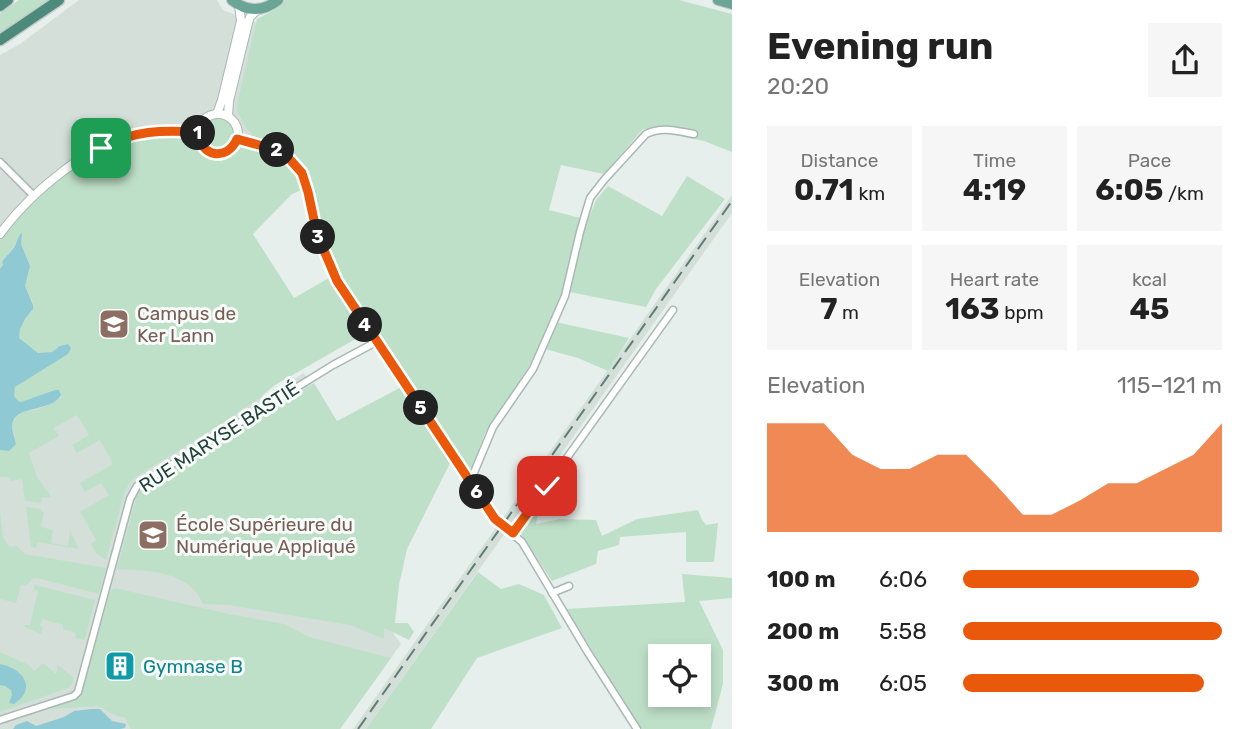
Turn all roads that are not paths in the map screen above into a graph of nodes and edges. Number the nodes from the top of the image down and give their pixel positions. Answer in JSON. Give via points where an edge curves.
{"nodes":[{"id":1,"x":8,"y":0,"type":"edge"},
{"id":2,"x":59,"y":0,"type":"edge"},
{"id":3,"x":278,"y":0,"type":"edge"},
{"id":4,"x":718,"y":0,"type":"edge"},
{"id":5,"x":235,"y":3,"type":"edge"},
{"id":6,"x":732,"y":4,"type":"edge"},
{"id":7,"x":0,"y":6,"type":"edge"},
{"id":8,"x":258,"y":9,"type":"junction"},
{"id":9,"x":0,"y":40,"type":"edge"},
{"id":10,"x":217,"y":114,"type":"junction"},
{"id":11,"x":228,"y":116,"type":"junction"},
{"id":12,"x":198,"y":132,"type":"junction"},
{"id":13,"x":694,"y":134,"type":"dead end"},
{"id":14,"x":237,"y":139,"type":"junction"},
{"id":15,"x":0,"y":162,"type":"edge"},
{"id":16,"x":34,"y":196,"type":"junction"},
{"id":17,"x":0,"y":234,"type":"edge"},
{"id":18,"x":673,"y":310,"type":"dead end"},
{"id":19,"x":376,"y":342,"type":"junction"},
{"id":20,"x":470,"y":482,"type":"junction"},
{"id":21,"x":513,"y":533,"type":"junction"},
{"id":22,"x":569,"y":586,"type":"dead end"},
{"id":23,"x":552,"y":593,"type":"junction"},
{"id":24,"x":0,"y":720,"type":"edge"},
{"id":25,"x":637,"y":729,"type":"edge"}],
"edges":[{"from":1,"to":7,"type":"highway"},
{"from":2,"to":9,"type":"highway"},
{"from":3,"to":8,"type":"main road"},
{"from":4,"to":6,"type":"main road"},
{"from":5,"to":8,"type":"main road"},
{"from":5,"to":10,"type":"street","via":[[241,21]]},
{"from":8,"to":11,"type":"street","via":[[248,23]]},
{"from":10,"to":11,"type":"street"},
{"from":10,"to":12,"type":"street","via":[[205,118]]},
{"from":11,"to":14,"type":"street","via":[[237,128]]},
{"from":12,"to":14,"type":"street","via":[[204,149],[217,154],[230,150]]},
{"from":12,"to":16,"type":"street","via":[[146,131],[114,141]]},
{"from":13,"to":20,"type":"street","via":[[667,129],[646,134],[590,198],[565,296],[533,369],[493,427]]},
{"from":14,"to":19,"type":"street","via":[[277,150],[302,173],[325,256]]},
{"from":15,"to":16,"type":"street"},
{"from":16,"to":17,"type":"street"},
{"from":18,"to":21,"type":"street"},
{"from":19,"to":20,"type":"street"},
{"from":19,"to":24,"type":"street","name":"RUE MARYSE BASTIÉ","via":[[137,486],[78,692]]},
{"from":20,"to":21,"type":"street","via":[[495,519]]},
{"from":21,"to":23,"type":"street"},
{"from":22,"to":23,"type":"street"},
{"from":23,"to":25,"type":"street"}]}
